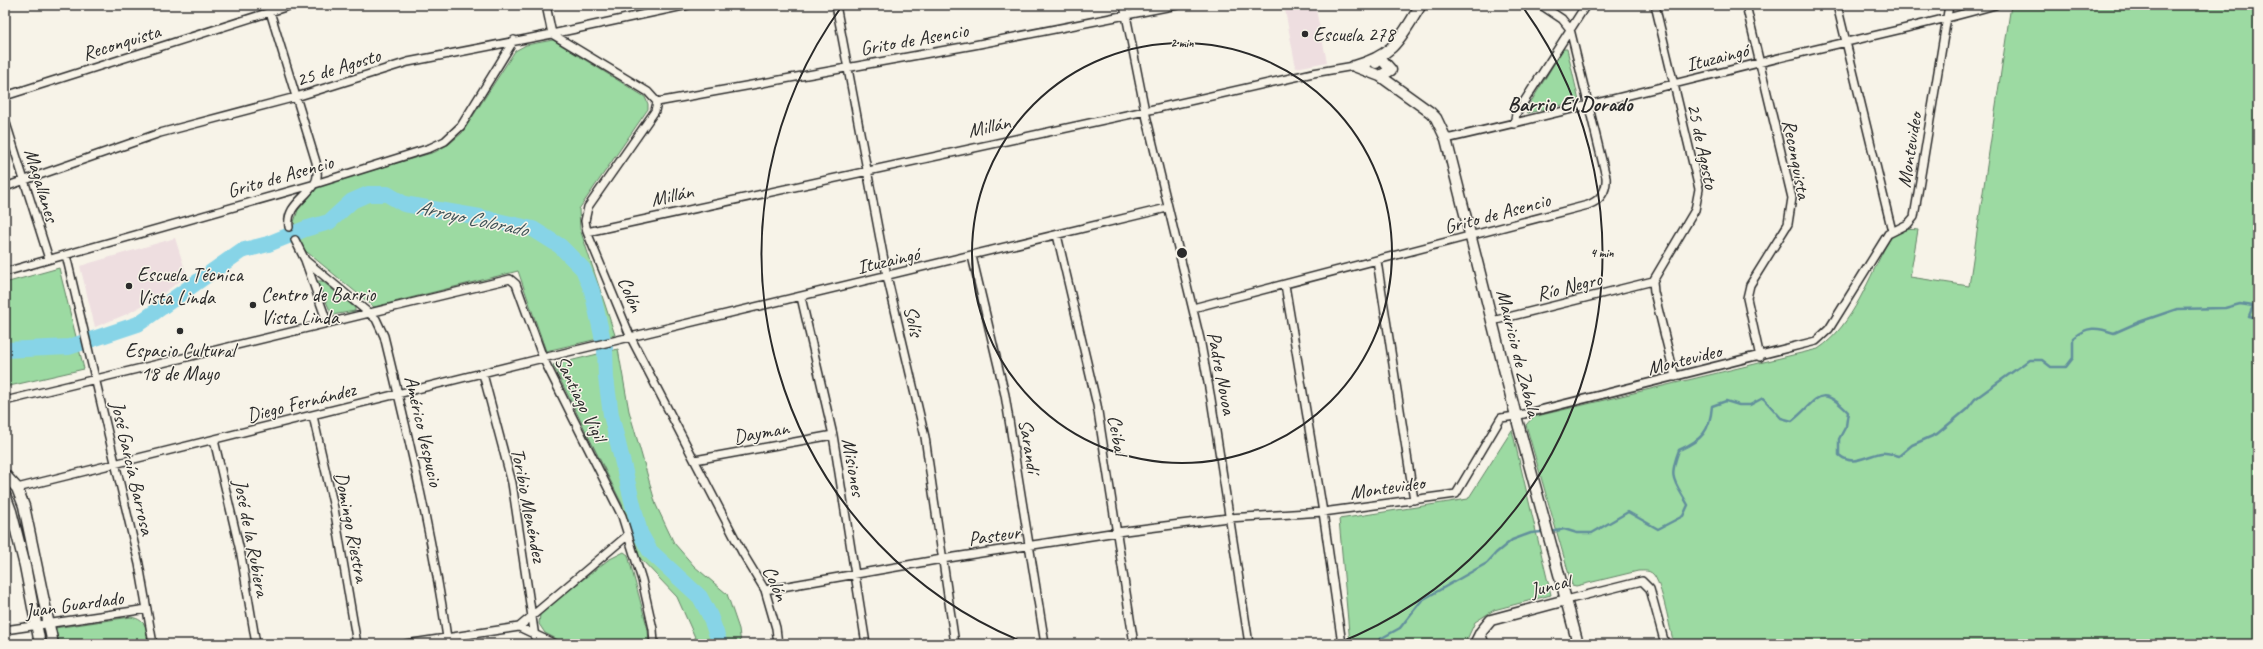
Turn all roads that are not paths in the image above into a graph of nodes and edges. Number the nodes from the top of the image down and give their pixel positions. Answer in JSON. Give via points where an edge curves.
{"nodes":[{"id":1,"x":292,"y":5,"type":"edge"},
{"id":2,"x":546,"y":5,"type":"edge"},
{"id":3,"x":688,"y":5,"type":"edge"},
{"id":4,"x":836,"y":5,"type":"edge"},
{"id":5,"x":1124,"y":5,"type":"edge"},
{"id":6,"x":1177,"y":5,"type":"edge"},
{"id":7,"x":1421,"y":5,"type":"edge"},
{"id":8,"x":1541,"y":5,"type":"edge"},
{"id":9,"x":1586,"y":5,"type":"edge"},
{"id":10,"x":1655,"y":5,"type":"edge"},
{"id":11,"x":1746,"y":5,"type":"edge"},
{"id":12,"x":1837,"y":5,"type":"edge"},
{"id":13,"x":1949,"y":5,"type":"edge"},
{"id":14,"x":1995,"y":5,"type":"edge"},
{"id":15,"x":269,"y":9,"type":"edge"},
{"id":16,"x":1126,"y":15,"type":"junction"},
{"id":17,"x":1946,"y":20,"type":"junction"},
{"id":18,"x":1570,"y":29,"type":"junction"},
{"id":19,"x":552,"y":34,"type":"junction"},
{"id":20,"x":514,"y":40,"type":"junction"},
{"id":21,"x":1845,"y":42,"type":"junction"},
{"id":22,"x":1394,"y":47,"type":"junction"},
{"id":23,"x":1379,"y":58,"type":"junction"},
{"id":24,"x":1760,"y":63,"type":"junction"},
{"id":25,"x":1354,"y":66,"type":"junction"},
{"id":26,"x":848,"y":68,"type":"junction"},
{"id":27,"x":1391,"y":70,"type":"junction"},
{"id":28,"x":1377,"y":75,"type":"junction"},
{"id":29,"x":1673,"y":85,"type":"junction"},
{"id":30,"x":1398,"y":90,"type":"junction"},
{"id":31,"x":5,"y":96,"type":"edge"},
{"id":32,"x":296,"y":97,"type":"junction"},
{"id":33,"x":657,"y":102,"type":"junction"},
{"id":34,"x":1588,"y":106,"type":"junction"},
{"id":35,"x":1145,"y":111,"type":"junction"},
{"id":36,"x":5,"y":120,"type":"edge"},
{"id":37,"x":1514,"y":124,"type":"junction"},
{"id":38,"x":1446,"y":139,"type":"junction"},
{"id":39,"x":867,"y":170,"type":"junction"},
{"id":40,"x":24,"y":181,"type":"junction"},
{"id":41,"x":315,"y":184,"type":"junction"},
{"id":42,"x":5,"y":187,"type":"edge"},
{"id":43,"x":1168,"y":208,"type":"junction"},
{"id":44,"x":289,"y":227,"type":"dead end"},
{"id":45,"x":1892,"y":231,"type":"junction"},
{"id":46,"x":587,"y":232,"type":"junction"},
{"id":47,"x":1057,"y":235,"type":"junction"},
{"id":48,"x":1471,"y":237,"type":"junction"},
{"id":49,"x":294,"y":240,"type":"dead end"},
{"id":50,"x":66,"y":255,"type":"junction"},
{"id":51,"x":972,"y":256,"type":"junction"},
{"id":52,"x":49,"y":260,"type":"junction"},
{"id":53,"x":305,"y":260,"type":"junction"},
{"id":54,"x":1376,"y":262,"type":"junction"},
{"id":55,"x":5,"y":272,"type":"edge"},
{"id":56,"x":887,"y":276,"type":"junction"},
{"id":57,"x":1653,"y":281,"type":"junction"},
{"id":58,"x":1285,"y":285,"type":"junction"},
{"id":59,"x":801,"y":297,"type":"junction"},
{"id":60,"x":1193,"y":308,"type":"junction"},
{"id":61,"x":368,"y":312,"type":"junction"},
{"id":62,"x":1492,"y":321,"type":"junction"},
{"id":63,"x":328,"y":322,"type":"junction"},
{"id":64,"x":631,"y":338,"type":"junction"},
{"id":65,"x":593,"y":347,"type":"joint"},
{"id":66,"x":1760,"y":357,"type":"junction"},
{"id":67,"x":543,"y":358,"type":"junction"},
{"id":68,"x":483,"y":374,"type":"junction"},
{"id":69,"x":1675,"y":377,"type":"junction"},
{"id":70,"x":95,"y":380,"type":"junction"},
{"id":71,"x":399,"y":395,"type":"junction"},
{"id":72,"x":5,"y":401,"type":"edge"},
{"id":73,"x":312,"y":416,"type":"junction"},
{"id":74,"x":1516,"y":416,"type":"junction"},
{"id":75,"x":832,"y":435,"type":"junction"},
{"id":76,"x":214,"y":440,"type":"junction"},
{"id":77,"x":695,"y":460,"type":"junction"},
{"id":78,"x":116,"y":464,"type":"junction"},
{"id":79,"x":5,"y":475,"type":"edge"},
{"id":80,"x":17,"y":488,"type":"junction"},
{"id":81,"x":5,"y":495,"type":"edge"},
{"id":82,"x":1414,"y":500,"type":"junction"},
{"id":83,"x":1323,"y":512,"type":"junction"},
{"id":84,"x":1228,"y":518,"type":"junction"},
{"id":85,"x":1117,"y":532,"type":"junction"},
{"id":86,"x":628,"y":535,"type":"junction"},
{"id":87,"x":1030,"y":546,"type":"junction"},
{"id":88,"x":942,"y":558,"type":"junction"},
{"id":89,"x":856,"y":574,"type":"junction"},
{"id":90,"x":765,"y":590,"type":"junction"},
{"id":91,"x":1566,"y":600,"type":"junction"},
{"id":92,"x":147,"y":609,"type":"junction"},
{"id":93,"x":532,"y":616,"type":"junction"},
{"id":94,"x":50,"y":623,"type":"junction"},
{"id":95,"x":37,"y":625,"type":"junction"},
{"id":96,"x":519,"y":627,"type":"junction"},
{"id":97,"x":5,"y":630,"type":"edge"},
{"id":98,"x":1481,"y":632,"type":"junction"},
{"id":99,"x":535,"y":634,"type":"junction"},
{"id":100,"x":448,"y":641,"type":"edge"},
{"id":101,"x":40,"y":644,"type":"edge"},
{"id":102,"x":53,"y":644,"type":"edge"},
{"id":103,"x":153,"y":644,"type":"edge"},
{"id":104,"x":256,"y":644,"type":"edge"},
{"id":105,"x":357,"y":644,"type":"edge"},
{"id":106,"x":406,"y":644,"type":"edge"},
{"id":107,"x":536,"y":644,"type":"edge"},
{"id":108,"x":555,"y":644,"type":"edge"},
{"id":109,"x":654,"y":644,"type":"edge"},
{"id":110,"x":778,"y":644,"type":"edge"},
{"id":111,"x":866,"y":644,"type":"edge"},
{"id":112,"x":955,"y":644,"type":"edge"},
{"id":113,"x":1045,"y":644,"type":"edge"},
{"id":114,"x":1134,"y":644,"type":"edge"},
{"id":115,"x":1248,"y":644,"type":"edge"},
{"id":116,"x":1342,"y":644,"type":"edge"},
{"id":117,"x":1475,"y":644,"type":"edge"},
{"id":118,"x":1485,"y":644,"type":"edge"},
{"id":119,"x":1578,"y":644,"type":"edge"},
{"id":120,"x":1665,"y":644,"type":"edge"}],
"edges":[{"from":1,"to":15,"type":"street","name":"Reconquista"},
{"from":2,"to":19,"type":"street"},
{"from":3,"to":19,"type":"street","name":"25 de Agosto"},
{"from":4,"to":26,"type":"street","name":"Solís"},
{"from":5,"to":16,"type":"street","name":"Padre Novoa"},
{"from":6,"to":16,"type":"street","name":"Grito de Asencio"},
{"from":7,"to":22,"type":"street"},
{"from":8,"to":18,"type":"street","via":[[1562,19]]},
{"from":9,"to":18,"type":"street"},
{"from":10,"to":29,"type":"street","name":"25 de Agosto"},
{"from":11,"to":24,"type":"street","name":"Reconquista"},
{"from":12,"to":21,"type":"street"},
{"from":13,"to":17,"type":"street","name":"Montevideo"},
{"from":14,"to":17,"type":"street","name":"Ituzaingó"},
{"from":15,"to":31,"type":"street","name":"Reconquista"},
{"from":15,"to":32,"type":"street"},
{"from":16,"to":26,"type":"street","name":"Grito de Asencio"},
{"from":16,"to":35,"type":"street","name":"Padre Novoa"},
{"from":17,"to":21,"type":"street","name":"Ituzaingó"},
{"from":17,"to":45,"type":"street","name":"Montevideo","via":[[1914,217],[1908,224]]},
{"from":18,"to":34,"type":"street","name":"Grito de Asencio"},
{"from":18,"to":37,"type":"street","via":[[1516,114]]},
{"from":19,"to":20,"type":"street","name":"25 de Agosto"},
{"from":19,"to":33,"type":"street","via":[[648,92]]},
{"from":20,"to":32,"type":"street","name":"25 de Agosto","via":[[408,62]]},
{"from":20,"to":41,"type":"street","name":"Grito de Asencio","via":[[461,126],[445,141]]},
{"from":21,"to":24,"type":"street","name":"Ituzaingó"},
{"from":21,"to":45,"type":"street"},
{"from":22,"to":23,"type":"street","name":"Millán"},
{"from":22,"to":27,"type":"street"},
{"from":23,"to":25,"type":"street","name":"Millán"},
{"from":23,"to":27,"type":"street"},
{"from":23,"to":28,"type":"street","via":[[1375,65]]},
{"from":24,"to":29,"type":"street","name":"Ituzaingó"},
{"from":24,"to":66,"type":"street","name":"Reconquista","via":[[1792,198],[1788,224],[1750,285],[1747,298]]},
{"from":25,"to":28,"type":"street","name":"Mauricio de Zabala"},
{"from":25,"to":35,"type":"street","name":"Millán"},
{"from":26,"to":33,"type":"street","name":"Grito de Asencio"},
{"from":26,"to":39,"type":"street","name":"Solís"},
{"from":27,"to":28,"type":"street"},
{"from":27,"to":30,"type":"street"},
{"from":28,"to":30,"type":"street","name":"Mauricio de Zabala"},
{"from":29,"to":34,"type":"street","name":"Ituzaingó"},
{"from":29,"to":57,"type":"street","name":"25 de Agosto","via":[[1699,195],[1695,210]]},
{"from":30,"to":38,"type":"street","name":"Mauricio de Zabala","via":[[1436,118]]},
{"from":32,"to":40,"type":"street","name":"25 de Agosto","via":[[160,133]]},
{"from":32,"to":41,"type":"street","via":[[316,162]]},
{"from":33,"to":46,"type":"street","name":"Colón","via":[[655,111],[588,207],[585,221]]},
{"from":34,"to":37,"type":"street","name":"Ituzaingó"},
{"from":34,"to":48,"type":"street","name":"Grito de Asencio","via":[[1606,177],[1605,189],[1598,200],[1588,205]]},
{"from":35,"to":39,"type":"street","name":"Millán"},
{"from":35,"to":43,"type":"street","name":"Padre Novoa"},
{"from":36,"to":40,"type":"street","name":"Magallanes"},
{"from":37,"to":38,"type":"street","name":"Ituzaingó"},
{"from":38,"to":48,"type":"street","name":"Mauricio de Zabala"},
{"from":39,"to":46,"type":"street","name":"Millán"},
{"from":39,"to":56,"type":"street","name":"Solís"},
{"from":40,"to":42,"type":"street","name":"25 de Agosto"},
{"from":40,"to":52,"type":"street","name":"Magallanes"},
{"from":41,"to":44,"type":"street","via":[[290,212]]},
{"from":41,"to":50,"type":"street","name":"Grito de Asencio"},
{"from":43,"to":47,"type":"street","name":"Ituzaingó"},
{"from":43,"to":60,"type":"street","name":"Padre Novoa"},
{"from":45,"to":66,"type":"street","name":"Montevideo","via":[[1822,337],[1808,344]]},
{"from":46,"to":64,"type":"street","name":"Colón"},
{"from":47,"to":51,"type":"street","name":"Ituzaingó"},
{"from":47,"to":85,"type":"street","name":"Ceibal","via":[[1097,405]]},
{"from":48,"to":54,"type":"street","name":"Grito de Asencio"},
{"from":48,"to":62,"type":"street","name":"Mauricio de Zabala"},
{"from":49,"to":53,"type":"street","name":"Américo Vespucio"},
{"from":50,"to":52,"type":"street","name":"Grito de Asencio"},
{"from":50,"to":70,"type":"street","name":"José García Barrosa"},
{"from":51,"to":56,"type":"street","name":"Ituzaingó"},
{"from":51,"to":87,"type":"street","name":"Sarandí","via":[[1005,395]]},
{"from":52,"to":55,"type":"street","name":"Grito de Asencio"},
{"from":53,"to":61,"type":"street","name":"Américo Vespucio"},
{"from":53,"to":63,"type":"street","name":"Américo Vespucio"},
{"from":54,"to":58,"type":"street","name":"Grito de Asencio"},
{"from":54,"to":82,"type":"street"},
{"from":56,"to":59,"type":"street","name":"Ituzaingó"},
{"from":56,"to":88,"type":"street","name":"Solís","via":[[925,437]]},
{"from":57,"to":62,"type":"street","name":"Río Negro"},
{"from":57,"to":69,"type":"street"},
{"from":58,"to":60,"type":"street","name":"Grito de Asencio"},
{"from":58,"to":83,"type":"street"},
{"from":59,"to":64,"type":"street","name":"Ituzaingó"},
{"from":59,"to":75,"type":"street","name":"Misiones"},
{"from":60,"to":84,"type":"street","name":"Padre Novoa","via":[[1211,399]]},
{"from":61,"to":63,"type":"street"},
{"from":61,"to":67,"type":"street","name":"Santiago Vigil","via":[[510,279],[516,284]]},
{"from":61,"to":71,"type":"street","name":"Américo Vespucio","via":[[376,319],[384,336]]},
{"from":62,"to":74,"type":"street","name":"Mauricio de Zabala"},
{"from":63,"to":70,"type":"street"},
{"from":64,"to":65,"type":"street","name":"Ituzaingó"},
{"from":64,"to":77,"type":"street","name":"Colón"},
{"from":65,"to":67,"type":"street","name":"Diego Fernández"},
{"from":66,"to":69,"type":"street","name":"Montevideo"},
{"from":67,"to":68,"type":"street","name":"Diego Fernández"},
{"from":67,"to":86,"type":"street","name":"Santiago Vigil","via":[[622,516]]},
{"from":68,"to":71,"type":"street","name":"Diego Fernández"},
{"from":68,"to":93,"type":"street","name":"Toribio Menéndez","via":[[512,483]]},
{"from":69,"to":74,"type":"street","name":"Montevideo"},
{"from":70,"to":72,"type":"street"},
{"from":70,"to":78,"type":"street","name":"José García Barrosa"},
{"from":71,"to":73,"type":"street","name":"Diego Fernández"},
{"from":71,"to":100,"type":"street","name":"Américo Vespucio","via":[[429,525]]},
{"from":73,"to":76,"type":"street","name":"Diego Fernández"},
{"from":73,"to":105,"type":"street","name":"Domingo Riestra","via":[[334,508]]},
{"from":74,"to":82,"type":"street","name":"Montevideo","via":[[1501,418],[1456,494]]},
{"from":74,"to":91,"type":"street","name":"Mauricio de Zabala"},
{"from":75,"to":77,"type":"street","name":"Dayman"},
{"from":75,"to":89,"type":"street","name":"Misiones"},
{"from":76,"to":78,"type":"street","name":"Diego Fernández"},
{"from":76,"to":104,"type":"street","name":"José de la Rubiera","via":[[241,556]]},
{"from":77,"to":90,"type":"street","name":"Colón","via":[[742,552]]},
{"from":78,"to":80,"type":"street","name":"Diego Fernández"},
{"from":78,"to":92,"type":"street","name":"José García Barrosa"},
{"from":79,"to":80,"type":"street"},
{"from":80,"to":94,"type":"street","via":[[24,506]]},
{"from":81,"to":95,"type":"street","via":[[15,525]]},
{"from":82,"to":83,"type":"street","name":"Montevideo"},
{"from":83,"to":84,"type":"street","name":"Montevideo"},
{"from":83,"to":116,"type":"street"},
{"from":84,"to":85,"type":"street","name":"Pasteur"},
{"from":84,"to":115,"type":"street","name":"Padre Novoa"},
{"from":85,"to":87,"type":"street","name":"Pasteur"},
{"from":85,"to":114,"type":"street","name":"Ceibal"},
{"from":86,"to":93,"type":"street"},
{"from":86,"to":109,"type":"street","name":"Santiago Vigil","via":[[653,628]]},
{"from":87,"to":88,"type":"street","name":"Pasteur"},
{"from":87,"to":113,"type":"street","name":"Sarandí"},
{"from":88,"to":89,"type":"street","name":"Pasteur"},
{"from":88,"to":112,"type":"street","name":"Solís"},
{"from":89,"to":90,"type":"street","name":"Pasteur"},
{"from":89,"to":111,"type":"street","name":"Misiones"},
{"from":90,"to":110,"type":"street","name":"Colón"},
{"from":91,"to":98,"type":"street","name":"Juncal","via":[[1491,620]]},
{"from":91,"to":119,"type":"street","name":"Mauricio de Zabala"},
{"from":91,"to":120,"type":"street","name":"Juncal","via":[[1638,581],[1646,583],[1654,601]]},
{"from":92,"to":94,"type":"street","name":"Juan Guardado"},
{"from":92,"to":103,"type":"street","name":"José García Barrosa"},
{"from":93,"to":96,"type":"street"},
{"from":93,"to":99,"type":"street","name":"Toribio Menéndez"},
{"from":94,"to":95,"type":"street","name":"Juan Guardado"},
{"from":94,"to":102,"type":"street"},
{"from":95,"to":97,"type":"street","name":"Juan Guardado"},
{"from":95,"to":101,"type":"street"},
{"from":96,"to":99,"type":"street"},
{"from":96,"to":100,"type":"street"},
{"from":98,"to":117,"type":"street","name":"Juncal"},
{"from":98,"to":118,"type":"street"},
{"from":99,"to":107,"type":"street","name":"Toribio Menéndez"},
{"from":99,"to":108,"type":"street"},
{"from":100,"to":106,"type":"street"}]}
